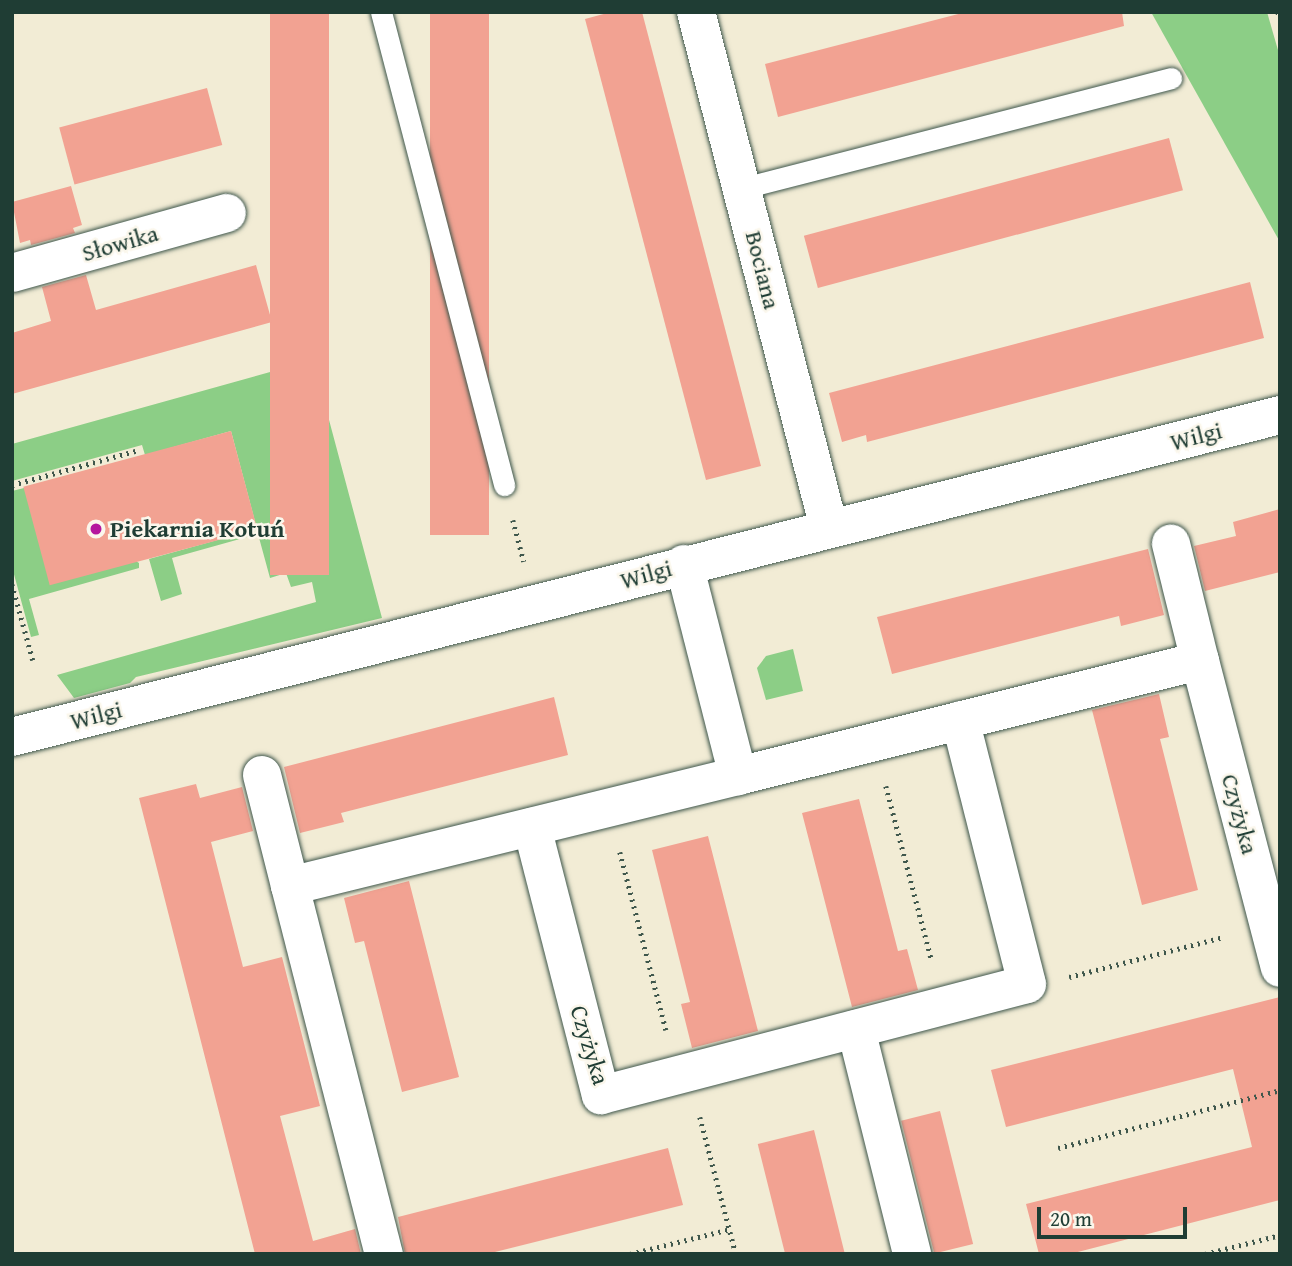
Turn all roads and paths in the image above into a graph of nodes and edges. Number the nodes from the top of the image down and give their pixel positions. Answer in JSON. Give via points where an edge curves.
{"nodes":[{"id":1,"x":381,"y":12,"type":"edge"},
{"id":2,"x":696,"y":12,"type":"edge"},
{"id":3,"x":1278,"y":12,"type":"edge"},
{"id":4,"x":1280,"y":19,"type":"edge"},
{"id":5,"x":1171,"y":79,"type":"dead end"},
{"id":6,"x":743,"y":188,"type":"junction"},
{"id":7,"x":227,"y":213,"type":"dead end"},
{"id":8,"x":12,"y":273,"type":"edge"},
{"id":9,"x":1280,"y":415,"type":"edge"},
{"id":10,"x":139,"y":450,"type":"dead end"},
{"id":11,"x":12,"y":485,"type":"edge"},
{"id":12,"x":504,"y":485,"type":"joint"},
{"id":13,"x":829,"y":528,"type":"junction"},
{"id":14,"x":1171,"y":544,"type":"dead end"},
{"id":15,"x":684,"y":564,"type":"junction"},
{"id":16,"x":527,"y":574,"type":"dead end"},
{"id":17,"x":12,"y":584,"type":"edge"},
{"id":18,"x":33,"y":660,"type":"dead end"},
{"id":19,"x":1200,"y":661,"type":"junction"},
{"id":20,"x":960,"y":720,"type":"junction"},
{"id":21,"x":12,"y":737,"type":"edge"},
{"id":22,"x":874,"y":742,"type":"junction"},
{"id":23,"x":262,"y":775,"type":"dead end"},
{"id":24,"x":738,"y":776,"type":"junction"},
{"id":25,"x":608,"y":808,"type":"junction"},
{"id":26,"x":532,"y":827,"type":"junction"},
{"id":27,"x":290,"y":886,"type":"junction"},
{"id":28,"x":1235,"y":934,"type":"dead end"},
{"id":29,"x":1280,"y":968,"type":"edge"},
{"id":30,"x":1079,"y":974,"type":"dead end"},
{"id":31,"x":944,"y":1006,"type":"junction"},
{"id":32,"x":856,"y":1029,"type":"junction"},
{"id":33,"x":677,"y":1075,"type":"junction"},
{"id":34,"x":1280,"y":1090,"type":"edge"},
{"id":35,"x":698,"y":1108,"type":"dead end"},
{"id":36,"x":1058,"y":1148,"type":"dead end"},
{"id":37,"x":730,"y":1229,"type":"junction"},
{"id":38,"x":1280,"y":1235,"type":"edge"},
{"id":39,"x":384,"y":1254,"type":"edge"},
{"id":40,"x":630,"y":1254,"type":"edge"},
{"id":41,"x":736,"y":1254,"type":"edge"},
{"id":42,"x":912,"y":1254,"type":"edge"},
{"id":43,"x":1205,"y":1254,"type":"edge"}],
"edges":[{"from":1,"to":12,"type":"lane"},
{"from":2,"to":6,"type":"street","name":"Bociana"},
{"from":3,"to":4,"type":"path"},
{"from":5,"to":6,"type":"lane"},
{"from":6,"to":13,"type":"street","name":"Bociana"},
{"from":7,"to":8,"type":"street","name":"Słowika"},
{"from":9,"to":13,"type":"street","name":"Wilgi"},
{"from":10,"to":11,"type":"path"},
{"from":12,"to":16,"type":"path"},
{"from":13,"to":15,"type":"street","name":"Wilgi"},
{"from":14,"to":19,"type":"street","name":"Czyżyka"},
{"from":15,"to":21,"type":"street","name":"Wilgi"},
{"from":15,"to":24,"type":"street"},
{"from":17,"to":18,"type":"path"},
{"from":19,"to":20,"type":"street"},
{"from":19,"to":29,"type":"street","name":"Czyżyka"},
{"from":20,"to":22,"type":"street"},
{"from":20,"to":31,"type":"street","name":"Czyżyka","via":[[1027,984]]},
{"from":22,"to":24,"type":"street"},
{"from":22,"to":31,"type":"path"},
{"from":23,"to":27,"type":"street"},
{"from":24,"to":25,"type":"street"},
{"from":25,"to":26,"type":"street"},
{"from":25,"to":33,"type":"path"},
{"from":26,"to":27,"type":"street"},
{"from":26,"to":33,"type":"street","name":"Czyżyka","via":[[601,1095]]},
{"from":27,"to":39,"type":"street"},
{"from":28,"to":30,"type":"path"},
{"from":31,"to":32,"type":"street","name":"Czyżyka"},
{"from":32,"to":33,"type":"street","name":"Czyżyka"},
{"from":32,"to":42,"type":"street"},
{"from":34,"to":36,"type":"path"},
{"from":35,"to":37,"type":"path"},
{"from":37,"to":40,"type":"path"},
{"from":37,"to":41,"type":"path"},
{"from":38,"to":43,"type":"path"}]}
